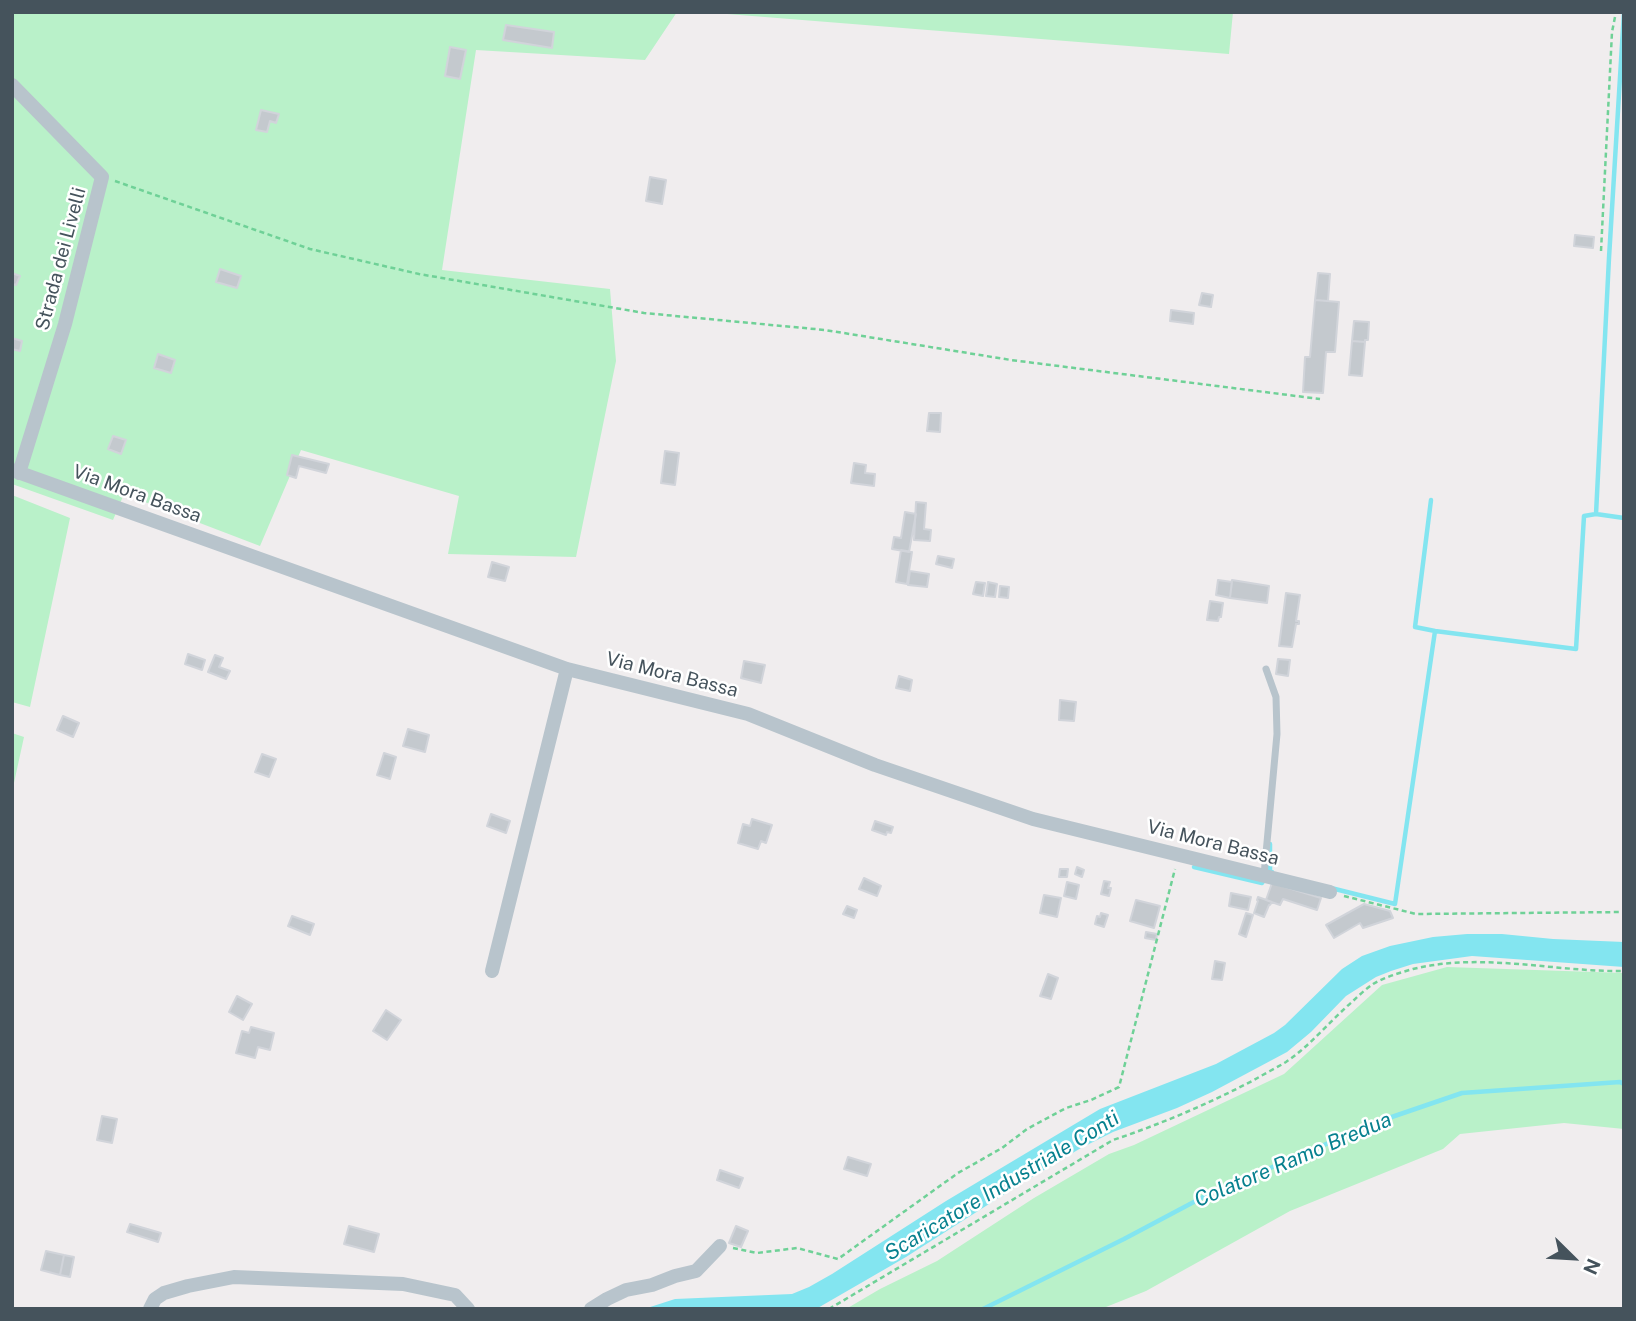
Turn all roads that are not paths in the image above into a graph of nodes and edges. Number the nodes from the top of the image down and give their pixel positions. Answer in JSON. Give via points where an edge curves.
{"nodes":[{"id":1,"x":12,"y":85,"type":"edge"},
{"id":2,"x":15,"y":472,"type":"edge"},
{"id":3,"x":567,"y":669,"type":"junction"},
{"id":4,"x":1266,"y":669,"type":"dead end"},
{"id":5,"x":1268,"y":877,"type":"junction"},
{"id":6,"x":1330,"y":892,"type":"road end"},
{"id":7,"x":492,"y":971,"type":"dead end"},
{"id":8,"x":720,"y":1246,"type":"road end"},
{"id":9,"x":150,"y":1309,"type":"edge"},
{"id":10,"x":468,"y":1309,"type":"edge"},
{"id":11,"x":591,"y":1309,"type":"edge"}],
"edges":[{"from":1,"to":2,"type":"street","name":"Strada dei Livelli","via":[[102,177],[65,324]]},
{"from":2,"to":3,"type":"street","name":"Via Mora Bassa"},
{"from":3,"to":5,"type":"street","name":"Via Mora Bassa","via":[[748,714],[875,765],[1033,819]]},
{"from":3,"to":7,"type":"street"},
{"from":4,"to":5,"type":"lane","via":[[1276,697],[1277,734]]},
{"from":5,"to":6,"type":"street","name":"Via Mora Bassa"},
{"from":8,"to":11,"type":"street","via":[[696,1270],[626,1290]]},
{"from":9,"to":10,"type":"street","via":[[164,1293],[234,1277],[402,1284],[454,1296]]}]}
